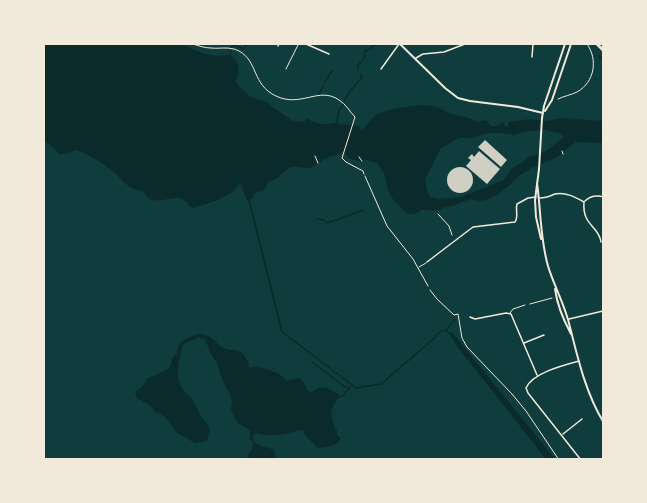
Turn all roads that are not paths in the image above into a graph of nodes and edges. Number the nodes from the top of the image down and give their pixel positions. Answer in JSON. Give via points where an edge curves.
{"nodes":[{"id":1,"x":306,"y":44,"type":"edge"},
{"id":2,"x":400,"y":44,"type":"edge"},
{"id":3,"x":465,"y":44,"type":"edge"},
{"id":4,"x":533,"y":44,"type":"edge"},
{"id":5,"x":565,"y":44,"type":"edge"},
{"id":6,"x":571,"y":44,"type":"edge"},
{"id":7,"x":597,"y":44,"type":"edge"},
{"id":8,"x":603,"y":51,"type":"edge"},
{"id":9,"x":329,"y":54,"type":"dead end"},
{"id":10,"x":532,"y":57,"type":"dead end"},
{"id":11,"x":416,"y":58,"type":"junction"},
{"id":12,"x":381,"y":69,"type":"dead end"},
{"id":13,"x":543,"y":113,"type":"junction"},
{"id":14,"x":364,"y":176,"type":"dead end"},
{"id":15,"x":603,"y":197,"type":"edge"},
{"id":16,"x":536,"y":198,"type":"junction"},
{"id":17,"x":584,"y":202,"type":"junction"},
{"id":18,"x":601,"y":242,"type":"dead end"},
{"id":19,"x":427,"y":262,"type":"joint"},
{"id":20,"x":418,"y":267,"type":"junction"},
{"id":21,"x":428,"y":286,"type":"road end"},
{"id":22,"x":525,"y":305,"type":"road end"},
{"id":23,"x":603,"y":312,"type":"edge"},
{"id":24,"x":510,"y":313,"type":"junction"},
{"id":25,"x":470,"y":317,"type":"dead end"},
{"id":26,"x":566,"y":320,"type":"junction"},
{"id":27,"x":544,"y":335,"type":"dead end"},
{"id":28,"x":523,"y":343,"type":"junction"},
{"id":29,"x":579,"y":361,"type":"junction"},
{"id":30,"x":537,"y":376,"type":"junction"},
{"id":31,"x":582,"y":419,"type":"dead end"},
{"id":32,"x":603,"y":423,"type":"edge"},
{"id":33,"x":562,"y":435,"type":"junction"},
{"id":34,"x":581,"y":459,"type":"edge"}],
"edges":[{"from":1,"to":9,"type":"street"},
{"from":2,"to":11,"type":"main road"},
{"from":2,"to":12,"type":"street"},
{"from":3,"to":11,"type":"street"},
{"from":4,"to":10,"type":"street"},
{"from":5,"to":13,"type":"main road"},
{"from":6,"to":13,"type":"main road","via":[[552,100]]},
{"from":7,"to":8,"type":"highway"},
{"from":11,"to":13,"type":"main road","via":[[458,98]]},
{"from":13,"to":16,"type":"main road"},
{"from":14,"to":20,"type":"lane","via":[[387,226]]},
{"from":15,"to":17,"type":"street","via":[[591,196]]},
{"from":16,"to":17,"type":"street","via":[[561,194]]},
{"from":16,"to":19,"type":"street","via":[[518,204],[515,222],[473,226]]},
{"from":16,"to":26,"type":"main road","via":[[547,264]]},
{"from":17,"to":18,"type":"street","via":[[585,216]]},
{"from":19,"to":20,"type":"lane"},
{"from":20,"to":21,"type":"lane"},
{"from":22,"to":24,"type":"lane"},
{"from":23,"to":26,"type":"street"},
{"from":24,"to":25,"type":"street"},
{"from":24,"to":28,"type":"street"},
{"from":26,"to":29,"type":"main road"},
{"from":27,"to":28,"type":"street"},
{"from":28,"to":30,"type":"street"},
{"from":29,"to":30,"type":"street"},
{"from":29,"to":32,"type":"main road"},
{"from":30,"to":33,"type":"street","via":[[526,389]]},
{"from":31,"to":33,"type":"street"},
{"from":33,"to":34,"type":"street"}]}
